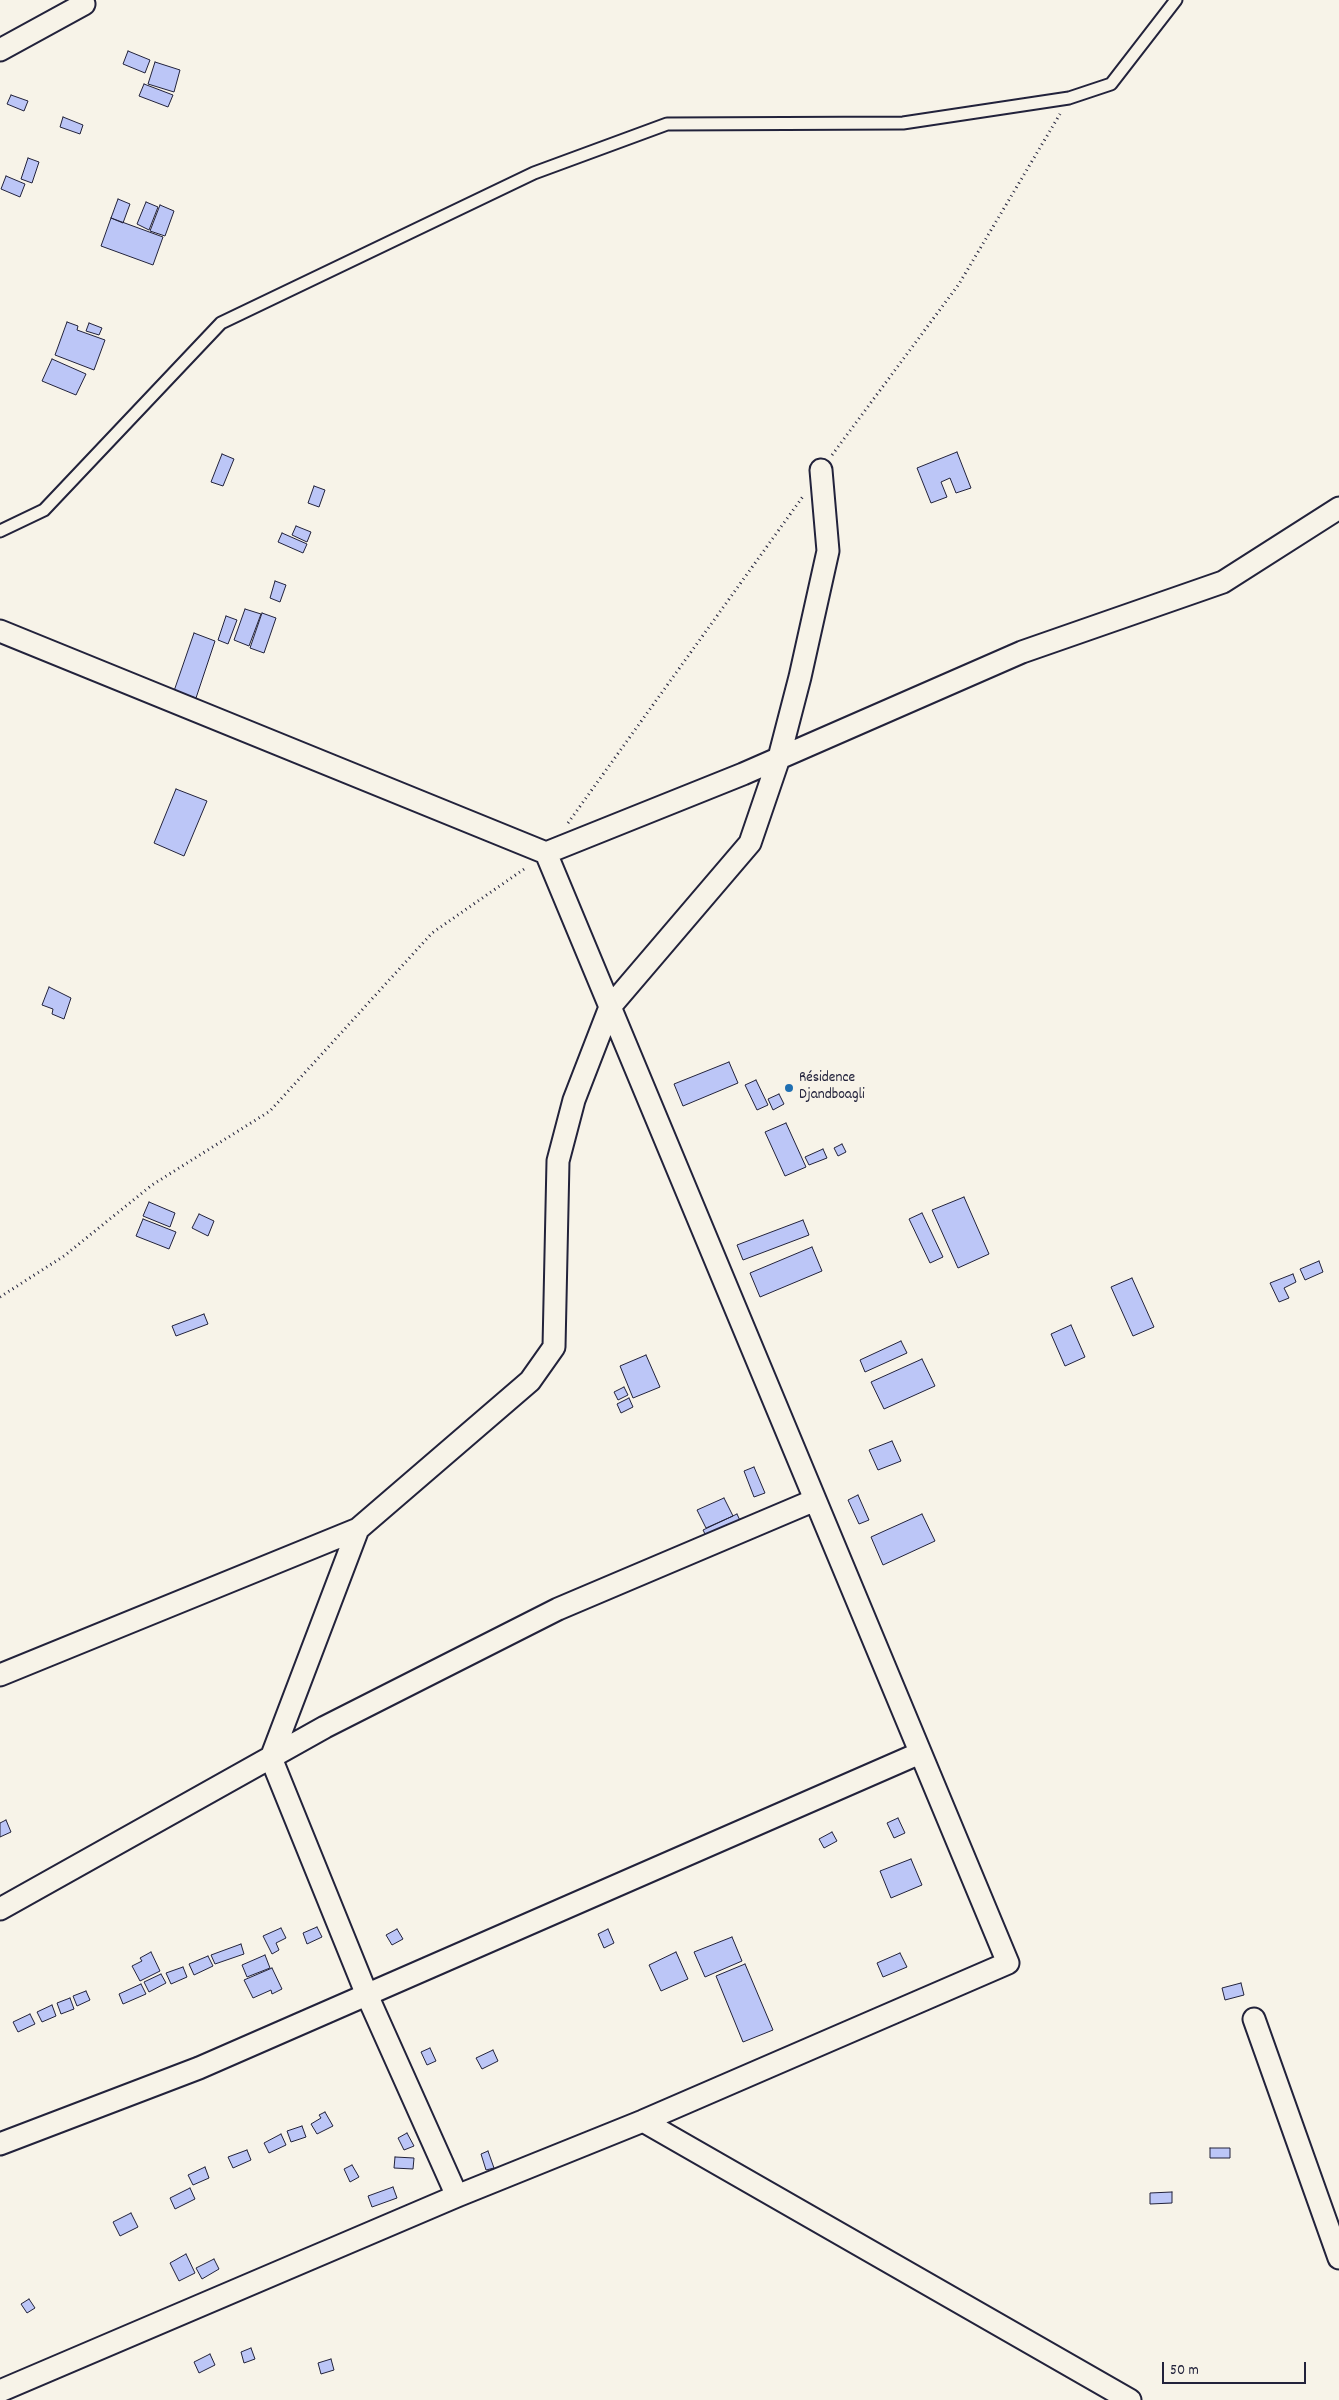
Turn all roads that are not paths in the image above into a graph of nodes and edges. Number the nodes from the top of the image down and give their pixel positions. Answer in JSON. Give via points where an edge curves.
{"nodes":[{"id":1,"x":1176,"y":0,"type":"edge"},
{"id":2,"x":84,"y":4,"type":"dead end"},
{"id":3,"x":0,"y":50,"type":"edge"},
{"id":4,"x":821,"y":470,"type":"road end"},
{"id":5,"x":1339,"y":508,"type":"edge"},
{"id":6,"x":0,"y":531,"type":"edge"},
{"id":7,"x":0,"y":631,"type":"edge"},
{"id":8,"x":778,"y":758,"type":"junction"},
{"id":9,"x":546,"y":853,"type":"junction"},
{"id":10,"x":610,"y":1007,"type":"junction"},
{"id":11,"x":815,"y":1500,"type":"junction"},
{"id":12,"x":358,"y":1529,"type":"junction"},
{"id":13,"x":0,"y":1675,"type":"edge"},
{"id":14,"x":920,"y":1753,"type":"junction"},
{"id":15,"x":271,"y":1758,"type":"junction"},
{"id":16,"x":0,"y":1909,"type":"edge"},
{"id":17,"x":367,"y":1995,"type":"junction"},
{"id":18,"x":1254,"y":2019,"type":"dead end"},
{"id":19,"x":643,"y":2121,"type":"junction"},
{"id":20,"x":0,"y":2144,"type":"edge"},
{"id":21,"x":456,"y":2196,"type":"junction"},
{"id":22,"x":1339,"y":2258,"type":"edge"},
{"id":23,"x":0,"y":2391,"type":"edge"},
{"id":24,"x":1130,"y":2400,"type":"edge"}],
"edges":[{"from":1,"to":6,"type":"lane","via":[[1111,84],[1069,98],[903,123],[668,124],[534,172],[221,323],[44,510]]},
{"from":2,"to":3,"type":"street"},
{"from":4,"to":8,"type":"street","via":[[828,551]]},
{"from":5,"to":8,"type":"street","via":[[1223,582],[1022,652]]},
{"from":7,"to":9,"type":"street"},
{"from":8,"to":9,"type":"street"},
{"from":8,"to":10,"type":"street","via":[[750,843]]},
{"from":9,"to":10,"type":"street"},
{"from":10,"to":11,"type":"street"},
{"from":10,"to":12,"type":"street","via":[[574,1100],[558,1161],[554,1347],[530,1381]]},
{"from":11,"to":14,"type":"street"},
{"from":11,"to":15,"type":"street","via":[[558,1609],[325,1727]]},
{"from":12,"to":13,"type":"street"},
{"from":12,"to":15,"type":"street"},
{"from":14,"to":17,"type":"street"},
{"from":14,"to":19,"type":"street","via":[[1008,1963]]},
{"from":15,"to":16,"type":"street"},
{"from":15,"to":17,"type":"street"},
{"from":17,"to":20,"type":"street","via":[[199,2068]]},
{"from":17,"to":21,"type":"street"},
{"from":18,"to":22,"type":"street"},
{"from":19,"to":21,"type":"street"},
{"from":19,"to":24,"type":"street"},
{"from":21,"to":23,"type":"street"}]}
